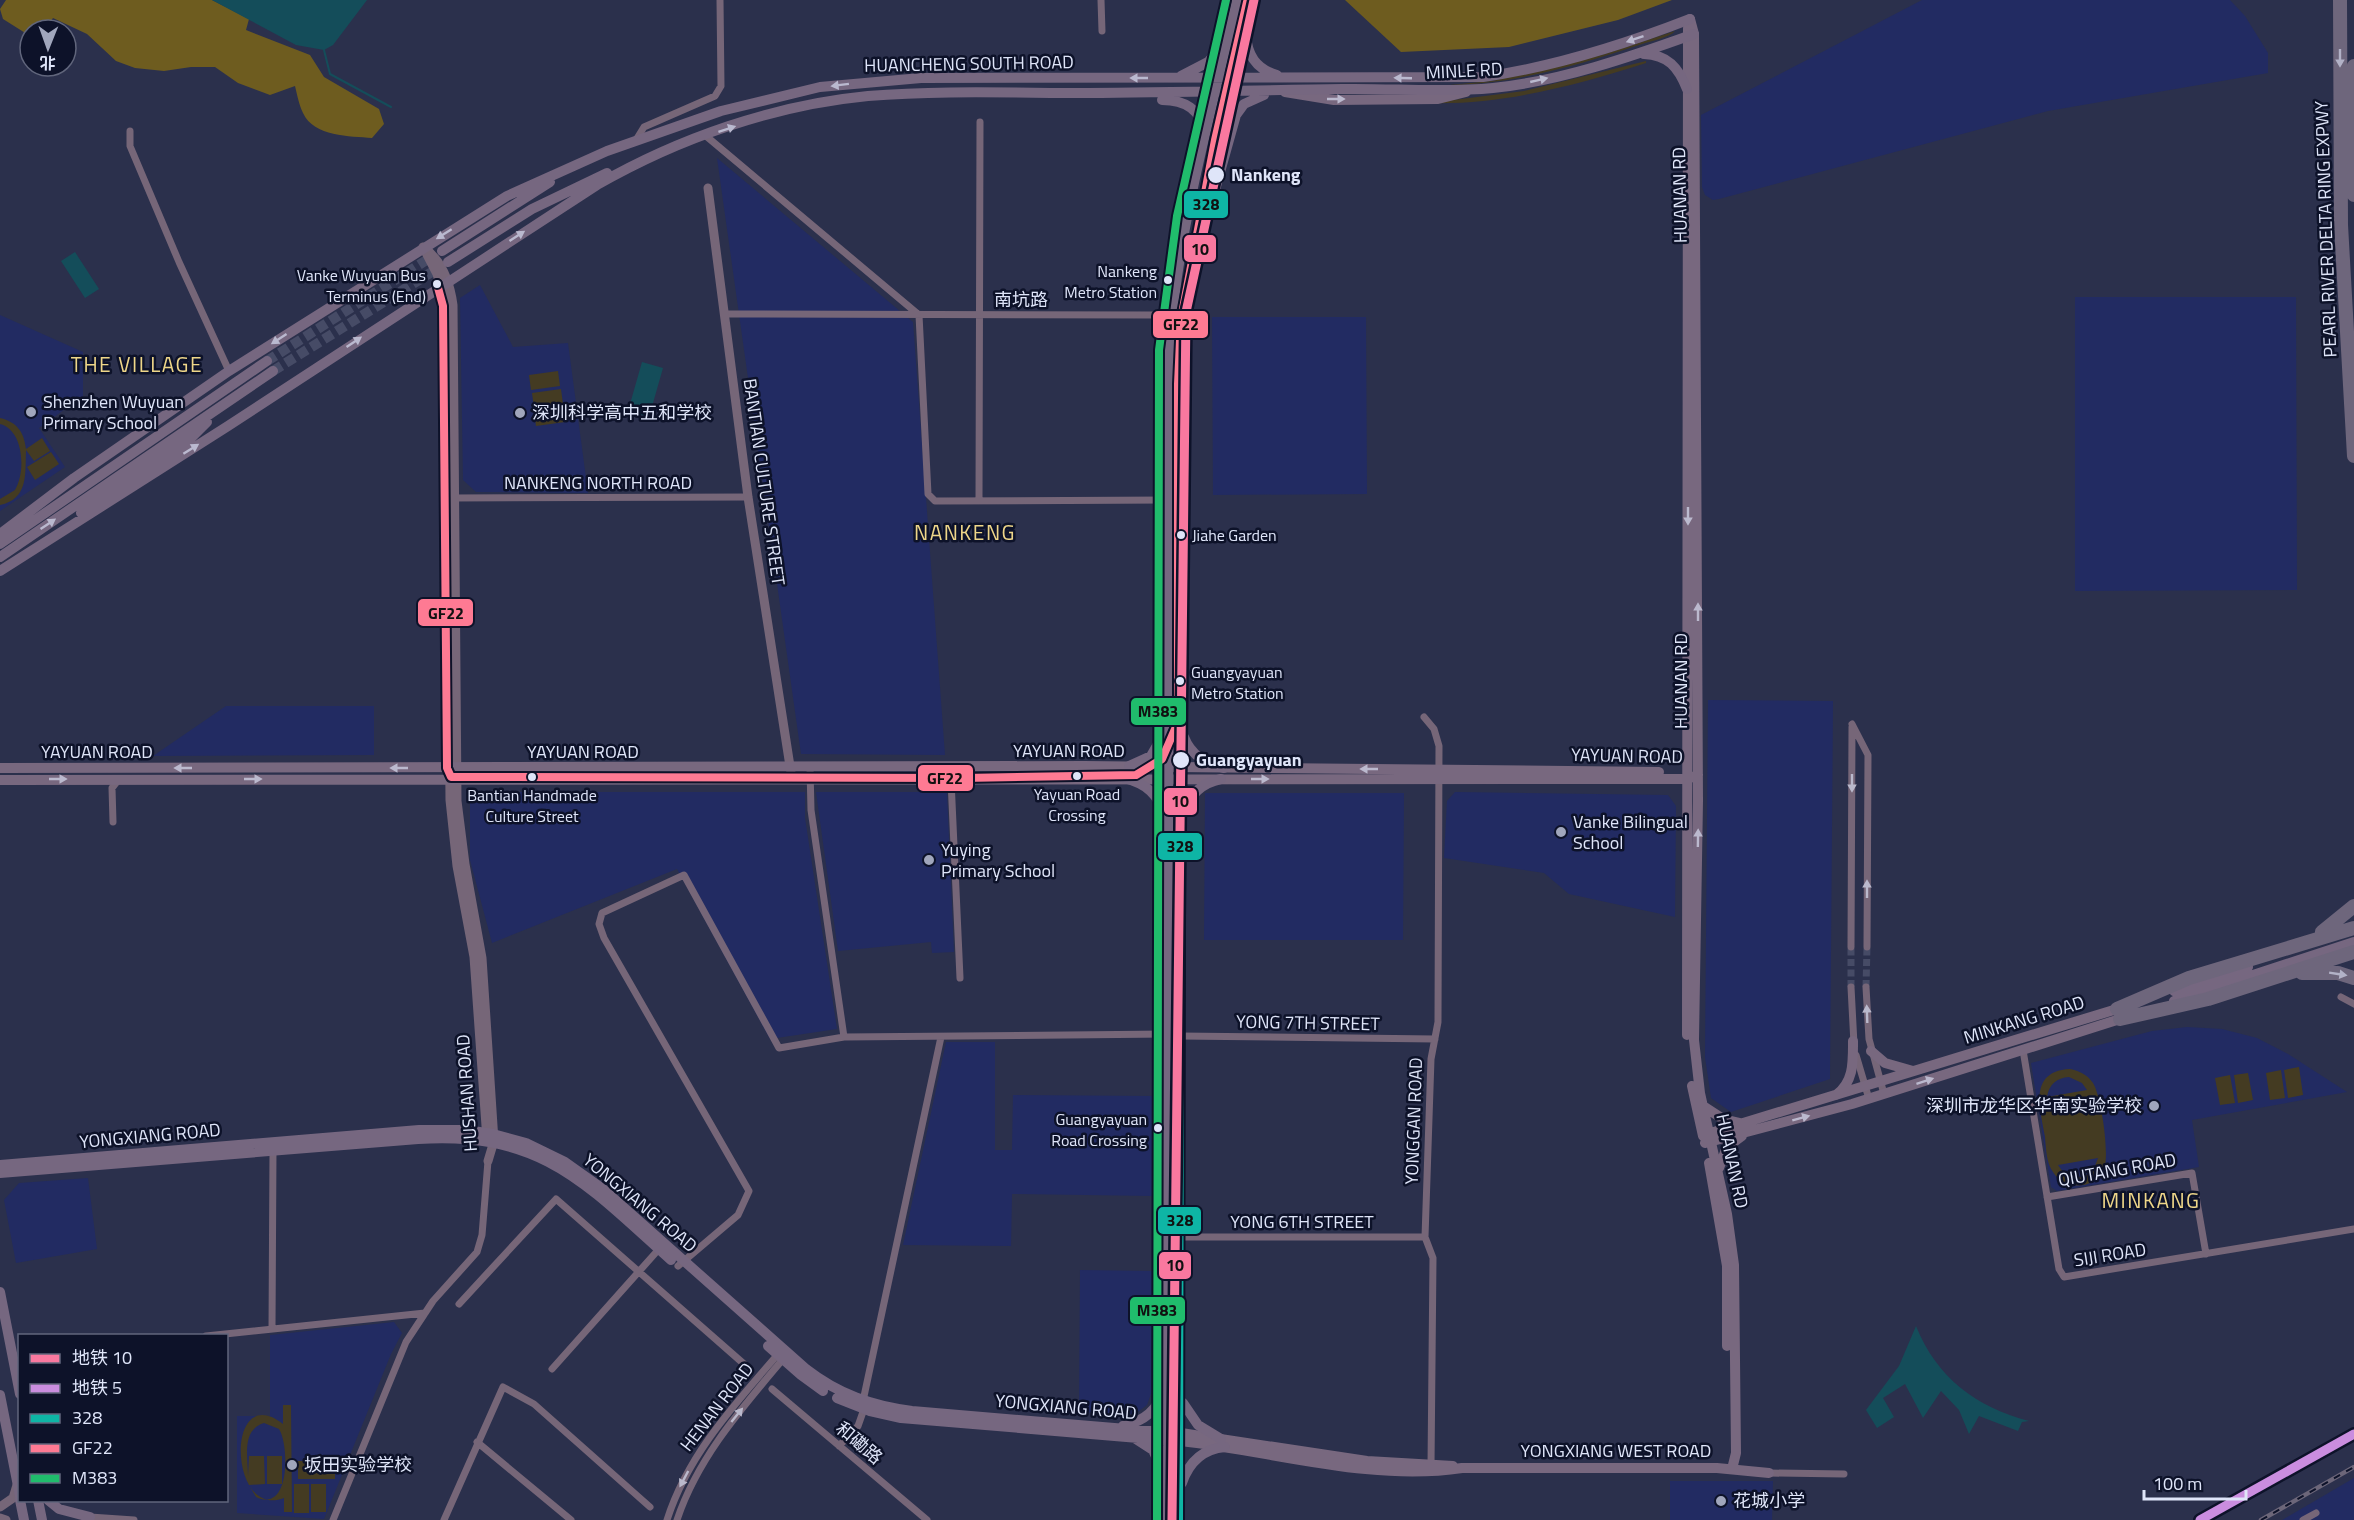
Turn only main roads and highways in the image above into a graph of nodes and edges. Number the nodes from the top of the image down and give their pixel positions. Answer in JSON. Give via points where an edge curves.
{"nodes":[{"id":1,"x":1237,"y":0,"type":"edge"},
{"id":2,"x":1251,"y":0,"type":"edge"},
{"id":3,"x":2340,"y":0,"type":"edge"},
{"id":4,"x":1690,"y":19,"type":"joint"},
{"id":5,"x":1246,"y":20,"type":"junction"},
{"id":6,"x":1229,"y":35,"type":"junction"},
{"id":7,"x":1690,"y":36,"type":"junction"},
{"id":8,"x":1634,"y":54,"type":"junction"},
{"id":9,"x":2354,"y":66,"type":"edge"},
{"id":10,"x":1116,"y":78,"type":"junction"},
{"id":11,"x":1169,"y":78,"type":"junction"},
{"id":12,"x":1219,"y":78,"type":"junction"},
{"id":13,"x":1233,"y":78,"type":"junction"},
{"id":14,"x":1286,"y":78,"type":"junction"},
{"id":15,"x":1687,"y":88,"type":"junction"},
{"id":16,"x":1279,"y":91,"type":"junction"},
{"id":17,"x":1116,"y":93,"type":"junction"},
{"id":18,"x":1215,"y":93,"type":"junction"},
{"id":19,"x":1229,"y":93,"type":"junction"},
{"id":20,"x":1205,"y":138,"type":"junction"},
{"id":21,"x":607,"y":151,"type":"junction"},
{"id":22,"x":641,"y":160,"type":"junction"},
{"id":23,"x":2354,"y":195,"type":"edge"},
{"id":24,"x":1201,"y":230,"type":"junction"},
{"id":25,"x":442,"y":251,"type":"tunnel mouth"},
{"id":26,"x":448,"y":262,"type":"tunnel mouth"},
{"id":27,"x":267,"y":361,"type":"tunnel mouth"},
{"id":28,"x":273,"y":371,"type":"tunnel mouth"},
{"id":29,"x":231,"y":399,"type":"junction"},
{"id":30,"x":197,"y":408,"type":"junction"},
{"id":31,"x":2354,"y":456,"type":"edge"},
{"id":32,"x":74,"y":478,"type":"junction"},
{"id":33,"x":0,"y":534,"type":"edge"},
{"id":34,"x":46,"y":542,"type":"junction"},
{"id":35,"x":0,"y":544,"type":"edge"},
{"id":36,"x":0,"y":557,"type":"edge"},
{"id":37,"x":0,"y":571,"type":"edge"},
{"id":38,"x":1168,"y":721,"type":"junction"},
{"id":39,"x":1182,"y":725,"type":"junction"},
{"id":40,"x":1084,"y":766,"type":"junction"},
{"id":41,"x":1129,"y":766,"type":"junction"},
{"id":42,"x":1167,"y":767,"type":"junction"},
{"id":43,"x":0,"y":768,"type":"edge"},
{"id":44,"x":1181,"y":773,"type":"junction"},
{"id":45,"x":453,"y":774,"type":"junction"},
{"id":46,"x":810,"y":774,"type":"junction"},
{"id":47,"x":1222,"y":774,"type":"junction"},
{"id":48,"x":1691,"y":776,"type":"junction"},
{"id":49,"x":1124,"y":778,"type":"junction"},
{"id":50,"x":1084,"y":779,"type":"junction"},
{"id":51,"x":1167,"y":779,"type":"junction"},
{"id":52,"x":0,"y":780,"type":"edge"},
{"id":53,"x":1180,"y":826,"type":"junction"},
{"id":54,"x":1167,"y":827,"type":"junction"},
{"id":55,"x":2354,"y":906,"type":"edge"},
{"id":56,"x":2354,"y":928,"type":"edge"},
{"id":57,"x":2354,"y":935,"type":"edge"},
{"id":58,"x":2354,"y":942,"type":"edge"},
{"id":59,"x":2287,"y":947,"type":"junction"},
{"id":60,"x":2354,"y":952,"type":"edge"},
{"id":61,"x":2279,"y":976,"type":"junction"},
{"id":62,"x":2354,"y":978,"type":"edge"},
{"id":63,"x":2118,"y":1014,"type":"junction"},
{"id":64,"x":2053,"y":1035,"type":"junction"},
{"id":65,"x":1853,"y":1041,"type":"road end"},
{"id":66,"x":1871,"y":1051,"type":"road end"},
{"id":67,"x":1916,"y":1071,"type":"junction"},
{"id":68,"x":1831,"y":1098,"type":"junction"},
{"id":69,"x":1703,"y":1105,"type":"junction"},
{"id":70,"x":1746,"y":1128,"type":"junction"},
{"id":71,"x":490,"y":1137,"type":"junction"},
{"id":72,"x":1707,"y":1138,"type":"junction"},
{"id":73,"x":0,"y":1165,"type":"edge"},
{"id":74,"x":0,"y":1173,"type":"edge"},
{"id":75,"x":1719,"y":1174,"type":"junction"},
{"id":76,"x":681,"y":1264,"type":"junction"},
{"id":77,"x":0,"y":1292,"type":"edge"},
{"id":78,"x":16,"y":1355,"type":"edge"},
{"id":79,"x":18,"y":1374,"type":"edge"},
{"id":80,"x":1181,"y":1378,"type":"junction"},
{"id":81,"x":1167,"y":1379,"type":"junction"},
{"id":82,"x":1181,"y":1393,"type":"junction"},
{"id":83,"x":0,"y":1395,"type":"edge"},
{"id":84,"x":864,"y":1405,"type":"junction"},
{"id":85,"x":1115,"y":1427,"type":"junction"},
{"id":86,"x":1127,"y":1436,"type":"junction"},
{"id":87,"x":1167,"y":1436,"type":"junction"},
{"id":88,"x":1181,"y":1437,"type":"junction"},
{"id":89,"x":1223,"y":1443,"type":"junction"},
{"id":90,"x":1732,"y":1469,"type":"junction"},
{"id":91,"x":1769,"y":1473,"type":"road end"},
{"id":92,"x":18,"y":1487,"type":"edge"},
{"id":93,"x":1167,"y":1489,"type":"junction"},
{"id":94,"x":1179,"y":1493,"type":"junction"},
{"id":95,"x":21,"y":1502,"type":"edge"},
{"id":96,"x":38,"y":1502,"type":"edge"},
{"id":97,"x":50,"y":1502,"type":"edge"},
{"id":98,"x":24,"y":1520,"type":"edge"},
{"id":99,"x":42,"y":1520,"type":"edge"},
{"id":100,"x":69,"y":1520,"type":"edge"},
{"id":101,"x":1167,"y":1520,"type":"edge"},
{"id":102,"x":1179,"y":1520,"type":"edge"}],
"edges":[{"from":1,"to":6,"type":"main road"},
{"from":2,"to":5,"type":"main road"},
{"from":3,"to":31,"type":"highway","name":"PEARL RIVER DELTA RING EXPWY","one_way":true,"via":[[2341,225]]},
{"from":4,"to":7,"type":"main road","name":"HUANAN RD"},
{"from":4,"to":14,"type":"main road","name":"MINLE RD","one_way":true,"via":[[1617,45],[1514,73],[1453,78]]},
{"from":5,"to":13,"type":"main road"},
{"from":5,"to":14,"type":"main road","via":[[1246,41],[1254,62]]},
{"from":6,"to":11,"type":"main road","via":[[1208,62]]},
{"from":6,"to":12,"type":"main road"},
{"from":7,"to":8,"type":"main road","name":"MINLE RD"},
{"from":7,"to":15,"type":"main road","name":"HUANAN RD"},
{"from":48,"to":7,"type":"main road","name":"HUANAN RD","one_way":true,"via":[[1697,208]]},
{"from":8,"to":15,"type":"main road","via":[[1653,54],[1668,60],[1679,70]]},
{"from":16,"to":8,"type":"main road","name":"MINLE RD","one_way":true,"via":[[1472,90],[1527,82]]},
{"from":9,"to":23,"type":"highway","name":"PEARL RIVER DELTA RING EXPWY"},
{"from":11,"to":10,"type":"main road","name":"HUANCHENG SOUTH ROAD","one_way":true},
{"from":10,"to":17,"type":"main road"},
{"from":10,"to":21,"type":"main road","name":"HUANCHENG SOUTH ROAD","one_way":true,"via":[[867,81],[774,97],[721,111]]},
{"from":11,"to":12,"type":"main road","name":"HUANCHENG SOUTH ROAD"},
{"from":12,"to":13,"type":"main road","name":"HUANCHENG SOUTH ROAD"},
{"from":12,"to":18,"type":"main road"},
{"from":13,"to":14,"type":"main road","name":"MINLE RD"},
{"from":13,"to":19,"type":"main road"},
{"from":15,"to":48,"type":"main road","name":"HUANAN RD","one_way":true},
{"from":16,"to":19,"type":"main road","name":"MINLE RD"},
{"from":16,"to":24,"type":"main road","via":[[1250,100],[1236,115]]},
{"from":17,"to":18,"type":"main road","name":"HUANCHENG SOUTH ROAD"},
{"from":17,"to":20,"type":"main road","via":[[1185,103],[1200,116]]},
{"from":22,"to":17,"type":"main road","name":"HUANCHENG SOUTH ROAD","one_way":true,"via":[[777,112],[868,96]]},
{"from":18,"to":19,"type":"main road","name":"HUANCHENG SOUTH ROAD"},
{"from":18,"to":20,"type":"main road"},
{"from":19,"to":24,"type":"main road"},
{"from":20,"to":38,"type":"main road","via":[[1171,318]]},
{"from":21,"to":25,"type":"main road","name":"HUANCHENG SOUTH ROAD","via":[[558,177]]},
{"from":21,"to":32,"type":"main road","name":"HUANCHENG SOUTH ROAD","one_way":true,"via":[[507,196],[423,247],[229,371]]},
{"from":22,"to":26,"type":"main road","name":"HUANCHENG SOUTH ROAD","via":[[559,195]]},
{"from":34,"to":22,"type":"main road","name":"HUANCHENG SOUTH ROAD","one_way":true,"via":[[579,196]]},
{"from":24,"to":39,"type":"main road","via":[[1181,345]]},
{"from":27,"to":30,"type":"main road"},
{"from":28,"to":29,"type":"main road"},
{"from":29,"to":34,"type":"main road","via":[[192,437],[88,506]]},
{"from":36,"to":29,"type":"main road","one_way":true},
{"from":30,"to":32,"type":"main road"},
{"from":30,"to":35,"type":"main road"},
{"from":32,"to":33,"type":"main road","name":"HUANCHENG SOUTH ROAD"},
{"from":34,"to":37,"type":"main road","name":"HUANCHENG SOUTH ROAD"},
{"from":38,"to":41,"type":"main road","via":[[1155,752]]},
{"from":38,"to":42,"type":"main road"},
{"from":39,"to":44,"type":"main road"},
{"from":39,"to":47,"type":"main road","via":[[1185,741],[1193,753]]},
{"from":40,"to":41,"type":"main road","name":"YAYUAN ROAD"},
{"from":40,"to":46,"type":"main road","name":"YAYUAN ROAD"},
{"from":40,"to":50,"type":"main road"},
{"from":41,"to":42,"type":"main road","name":"YAYUAN ROAD"},
{"from":42,"to":44,"type":"main road","name":"YAYUAN ROAD"},
{"from":42,"to":51,"type":"main road"},
{"from":45,"to":43,"type":"main road","name":"YAYUAN ROAD","one_way":true},
{"from":44,"to":47,"type":"main road","name":"YAYUAN ROAD"},
{"from":44,"to":51,"type":"main road","name":"YAYUAN ROAD"},
{"from":44,"to":53,"type":"main road"},
{"from":45,"to":46,"type":"main road","name":"YAYUAN ROAD"},
{"from":52,"to":45,"type":"main road","name":"YAYUAN ROAD","one_way":true},
{"from":46,"to":50,"type":"main road","name":"YAYUAN ROAD","via":[[951,780]]},
{"from":47,"to":48,"type":"main road","name":"YAYUAN ROAD"},
{"from":47,"to":53,"type":"main road","via":[[1198,789],[1184,810]]},
{"from":69,"to":48,"type":"main road","name":"HUANAN RD","one_way":true,"via":[[1694,1040]]},
{"from":48,"to":72,"type":"main road","name":"HUANAN RD","via":[[1688,1040],[1691,1077]]},
{"from":49,"to":50,"type":"main road","name":"YAYUAN ROAD"},
{"from":49,"to":51,"type":"main road","name":"YAYUAN ROAD"},
{"from":49,"to":54,"type":"main road","via":[[1141,783],[1156,795]]},
{"from":51,"to":54,"type":"main road"},
{"from":53,"to":80,"type":"main road"},
{"from":54,"to":81,"type":"main road"},
{"from":55,"to":59,"type":"highway","via":[[2323,932]]},
{"from":56,"to":59,"type":"highway"},
{"from":57,"to":63,"type":"main road","name":"MINKANG ROAD"},
{"from":58,"to":63,"type":"main road","name":"MINKANG ROAD"},
{"from":59,"to":63,"type":"highway","via":[[2180,981]]},
{"from":60,"to":61,"type":"highway"},
{"from":61,"to":62,"type":"highway","one_way":true,"via":[[2321,972]]},
{"from":61,"to":63,"type":"highway","via":[[2191,1004]]},
{"from":63,"to":64,"type":"main road","name":"MINKANG ROAD"},
{"from":64,"to":67,"type":"main road","name":"MINKANG ROAD"},
{"from":70,"to":64,"type":"main road","name":"MINKANG ROAD","one_way":true,"via":[[1869,1099],[2023,1050]]},
{"from":65,"to":68,"type":"main road","via":[[1850,1079]]},
{"from":66,"to":67,"type":"main road","via":[[1894,1067]]},
{"from":67,"to":68,"type":"main road","name":"MINKANG ROAD"},
{"from":68,"to":70,"type":"main road","name":"MINKANG ROAD"},
{"from":69,"to":70,"type":"main road"},
{"from":69,"to":72,"type":"main road","name":"HUANAN RD"},
{"from":70,"to":72,"type":"main road","name":"MINKANG ROAD"},
{"from":70,"to":75,"type":"main road","via":[[1724,1153]]},
{"from":71,"to":73,"type":"main road","name":"YONGXIANG ROAD","via":[[419,1130]]},
{"from":71,"to":74,"type":"main road","name":"YONGXIANG ROAD","via":[[435,1138]]},
{"from":71,"to":76,"type":"main road","name":"YONGXIANG ROAD","via":[[537,1155],[572,1176]]},
{"from":71,"to":76,"type":"main road","name":"YONGXIANG ROAD","via":[[539,1148],[576,1169]]},
{"from":72,"to":75,"type":"main road","name":"HUANAN RD"},
{"from":72,"to":90,"type":"main road","name":"HUANAN RD","via":[[1727,1266]]},
{"from":75,"to":90,"type":"main road","name":"HUANAN RD","via":[[1736,1286],[1736,1453]]},
{"from":76,"to":84,"type":"main road","name":"YONGXIANG ROAD","via":[[827,1393]]},
{"from":77,"to":78,"type":"main road"},
{"from":78,"to":79,"type":"main road"},
{"from":80,"to":81,"type":"main road"},
{"from":80,"to":82,"type":"main road"},
{"from":81,"to":85,"type":"main road","via":[[1154,1411],[1134,1423]]},
{"from":81,"to":87,"type":"main road"},
{"from":82,"to":88,"type":"main road"},
{"from":82,"to":89,"type":"main road","via":[[1184,1408],[1192,1419]]},
{"from":83,"to":92,"type":"main road"},
{"from":84,"to":85,"type":"main road","name":"YONGXIANG ROAD"},
{"from":84,"to":86,"type":"main road","name":"YONGXIANG ROAD","via":[[919,1420]]},
{"from":85,"to":87,"type":"main road","name":"YONGXIANG ROAD"},
{"from":86,"to":87,"type":"main road","name":"YONGXIANG ROAD"},
{"from":86,"to":93,"type":"main road","via":[[1153,1450]]},
{"from":87,"to":88,"type":"main road","name":"YONGXIANG ROAD"},
{"from":87,"to":93,"type":"main road"},
{"from":88,"to":89,"type":"main road","name":"YONGXIANG WEST ROAD"},
{"from":88,"to":94,"type":"main road"},
{"from":89,"to":90,"type":"main road","name":"YONGXIANG WEST ROAD","via":[[1381,1470]]},
{"from":89,"to":94,"type":"main road","via":[[1198,1457]]},
{"from":90,"to":91,"type":"main road","name":"YONGXIANG WEST ROAD"},
{"from":93,"to":94,"type":"main road"},
{"from":93,"to":101,"type":"main road"},
{"from":94,"to":102,"type":"main road"},
{"from":95,"to":98,"type":"main road"},
{"from":96,"to":99,"type":"main road"},
{"from":97,"to":100,"type":"main road","via":[[59,1509],[90,1517]]}]}
